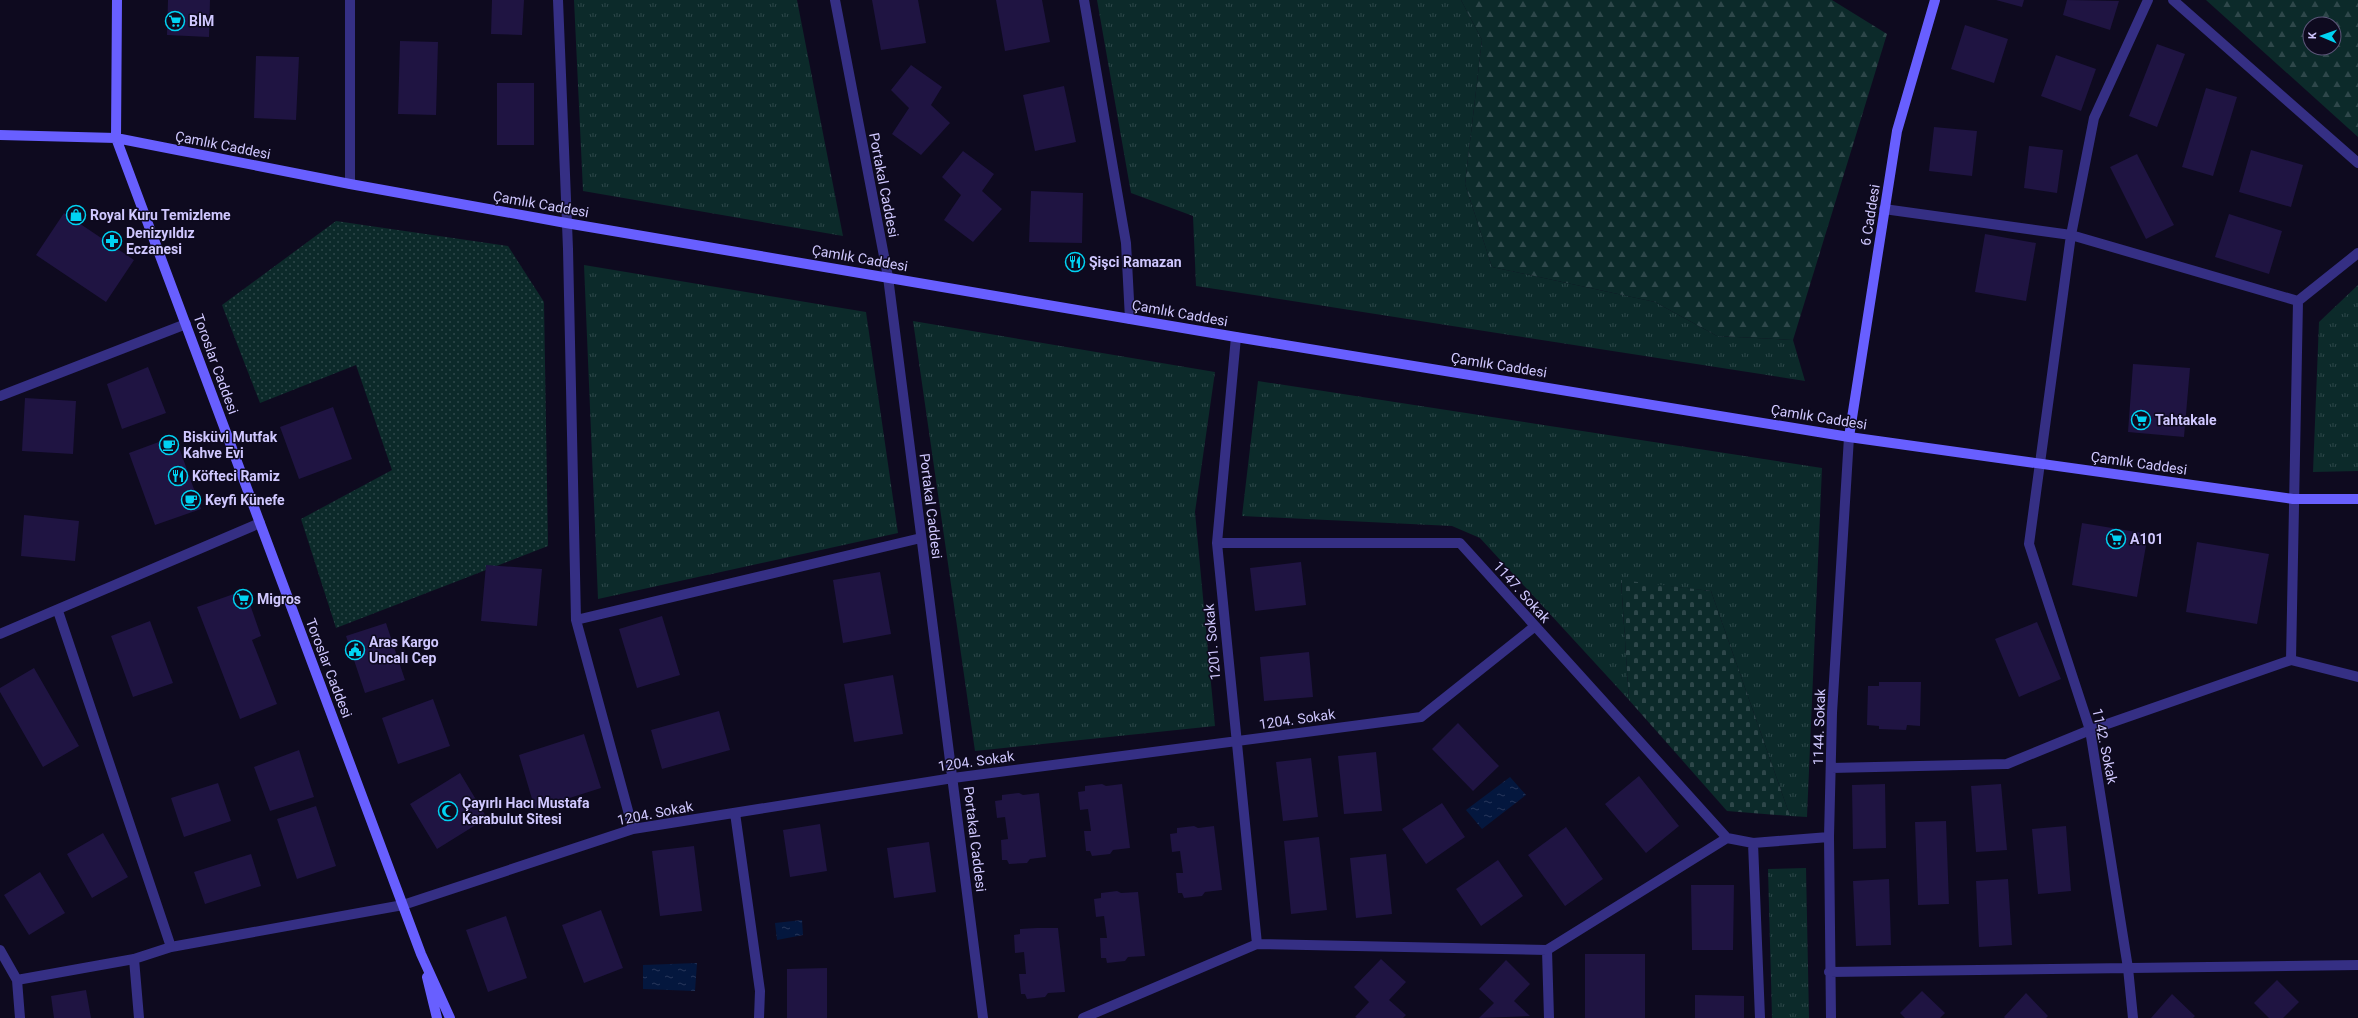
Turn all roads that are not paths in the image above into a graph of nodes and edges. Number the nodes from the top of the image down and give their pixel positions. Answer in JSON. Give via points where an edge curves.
{"nodes":[{"id":1,"x":117,"y":0,"type":"edge"},
{"id":2,"x":350,"y":0,"type":"edge"},
{"id":3,"x":558,"y":0,"type":"edge"},
{"id":4,"x":835,"y":0,"type":"edge"},
{"id":5,"x":1084,"y":0,"type":"edge"},
{"id":6,"x":1935,"y":0,"type":"edge"},
{"id":7,"x":2148,"y":0,"type":"edge"},
{"id":8,"x":2173,"y":0,"type":"edge"},
{"id":9,"x":0,"y":134,"type":"edge"},
{"id":10,"x":116,"y":138,"type":"junction"},
{"id":11,"x":2358,"y":163,"type":"edge"},
{"id":12,"x":350,"y":184,"type":"junction"},
{"id":13,"x":1884,"y":209,"type":"junction"},
{"id":14,"x":566,"y":223,"type":"junction"},
{"id":15,"x":2071,"y":235,"type":"junction"},
{"id":16,"x":2358,"y":253,"type":"edge"},
{"id":17,"x":888,"y":276,"type":"junction"},
{"id":18,"x":2298,"y":301,"type":"junction"},
{"id":19,"x":1130,"y":319,"type":"junction"},
{"id":20,"x":186,"y":324,"type":"junction"},
{"id":21,"x":1236,"y":337,"type":"junction"},
{"id":22,"x":0,"y":396,"type":"edge"},
{"id":23,"x":1849,"y":437,"type":"junction"},
{"id":24,"x":2039,"y":464,"type":"junction"},
{"id":25,"x":2293,"y":499,"type":"junction"},
{"id":26,"x":2358,"y":499,"type":"edge"},
{"id":27,"x":260,"y":523,"type":"junction"},
{"id":28,"x":921,"y":538,"type":"junction"},
{"id":29,"x":1217,"y":543,"type":"junction"},
{"id":30,"x":58,"y":611,"type":"junction"},
{"id":31,"x":576,"y":620,"type":"junction"},
{"id":32,"x":1534,"y":627,"type":"junction"},
{"id":33,"x":0,"y":634,"type":"edge"},
{"id":34,"x":2291,"y":660,"type":"junction"},
{"id":35,"x":2358,"y":677,"type":"edge"},
{"id":36,"x":2090,"y":730,"type":"junction"},
{"id":37,"x":1236,"y":742,"type":"junction"},
{"id":38,"x":1831,"y":768,"type":"junction"},
{"id":39,"x":952,"y":778,"type":"junction"},
{"id":40,"x":735,"y":813,"type":"junction"},
{"id":41,"x":633,"y":829,"type":"junction"},
{"id":42,"x":1829,"y":837,"type":"junction"},
{"id":43,"x":1727,"y":838,"type":"junction"},
{"id":44,"x":1753,"y":843,"type":"junction"},
{"id":45,"x":403,"y":905,"type":"junction"},
{"id":46,"x":1257,"y":944,"type":"junction"},
{"id":47,"x":171,"y":947,"type":"junction"},
{"id":48,"x":0,"y":950,"type":"edge"},
{"id":49,"x":1547,"y":950,"type":"junction"},
{"id":50,"x":421,"y":954,"type":"junction"},
{"id":51,"x":134,"y":959,"type":"junction"},
{"id":52,"x":2358,"y":965,"type":"edge"},
{"id":53,"x":2128,"y":968,"type":"junction"},
{"id":54,"x":1829,"y":972,"type":"junction"},
{"id":55,"x":17,"y":980,"type":"junction"},
{"id":56,"x":20,"y":1018,"type":"edge"},
{"id":57,"x":139,"y":1018,"type":"edge"},
{"id":58,"x":437,"y":1018,"type":"edge"},
{"id":59,"x":450,"y":1018,"type":"edge"},
{"id":60,"x":759,"y":1018,"type":"edge"},
{"id":61,"x":983,"y":1018,"type":"edge"},
{"id":62,"x":1083,"y":1018,"type":"edge"},
{"id":63,"x":1549,"y":1018,"type":"edge"},
{"id":64,"x":1760,"y":1018,"type":"edge"},
{"id":65,"x":1831,"y":1018,"type":"edge"},
{"id":66,"x":2133,"y":1018,"type":"edge"}],
"edges":[{"from":1,"to":10,"type":"street","name":"Toroslar Caddesi"},
{"from":2,"to":12,"type":"street"},
{"from":3,"to":14,"type":"street"},
{"from":4,"to":17,"type":"street","name":"Portakal Caddesi"},
{"from":5,"to":19,"type":"street","via":[[1126,243]]},
{"from":6,"to":13,"type":"street","name":"6 Caddesi","via":[[1897,131]]},
{"from":7,"to":15,"type":"street","name":"1142. Sokak","via":[[2094,118]]},
{"from":8,"to":11,"type":"street"},
{"from":9,"to":10,"type":"street","name":"Çamlık Caddesi"},
{"from":10,"to":12,"type":"street","name":"Çamlık Caddesi"},
{"from":10,"to":20,"type":"street","name":"Toroslar Caddesi"},
{"from":12,"to":14,"type":"street","name":"Çamlık Caddesi"},
{"from":13,"to":15,"type":"street"},
{"from":13,"to":23,"type":"street","name":"6 Caddesi"},
{"from":14,"to":17,"type":"street","name":"Çamlık Caddesi"},
{"from":14,"to":31,"type":"street"},
{"from":15,"to":18,"type":"street"},
{"from":15,"to":24,"type":"street","name":"1142. Sokak"},
{"from":16,"to":18,"type":"street"},
{"from":17,"to":19,"type":"street","name":"Çamlık Caddesi"},
{"from":17,"to":28,"type":"street","name":"Portakal Caddesi"},
{"from":18,"to":25,"type":"street"},
{"from":19,"to":21,"type":"street","name":"Çamlık Caddesi"},
{"from":20,"to":22,"type":"street"},
{"from":20,"to":27,"type":"street","name":"Toroslar Caddesi"},
{"from":21,"to":23,"type":"street","name":"Çamlık Caddesi"},
{"from":21,"to":29,"type":"street","name":"1201. Sokak"},
{"from":23,"to":24,"type":"street","name":"Çamlık Caddesi"},
{"from":23,"to":38,"type":"street","name":"1144. Sokak"},
{"from":24,"to":25,"type":"street","name":"Çamlık Caddesi"},
{"from":24,"to":36,"type":"street","name":"1142. Sokak","via":[[2029,544]]},
{"from":25,"to":26,"type":"street","name":"Çamlık Caddesi"},
{"from":25,"to":34,"type":"street"},
{"from":27,"to":30,"type":"street"},
{"from":27,"to":45,"type":"street","name":"Toroslar Caddesi"},
{"from":28,"to":31,"type":"street"},
{"from":28,"to":39,"type":"street","name":"Portakal Caddesi"},
{"from":29,"to":32,"type":"street","name":"1147. Sokak","via":[[1460,543]]},
{"from":29,"to":37,"type":"street","name":"1201. Sokak"},
{"from":30,"to":33,"type":"street"},
{"from":30,"to":47,"type":"street"},
{"from":31,"to":41,"type":"street"},
{"from":32,"to":37,"type":"street","name":"1204. Sokak","via":[[1421,717]]},
{"from":32,"to":43,"type":"street","name":"1147. Sokak"},
{"from":34,"to":35,"type":"street"},
{"from":34,"to":36,"type":"street"},
{"from":36,"to":38,"type":"street","via":[[2007,764]]},
{"from":36,"to":53,"type":"street","name":"1142. Sokak"},
{"from":37,"to":39,"type":"street","name":"1204. Sokak"},
{"from":37,"to":46,"type":"street","name":"1201. Sokak"},
{"from":38,"to":42,"type":"street","name":"1144. Sokak"},
{"from":39,"to":40,"type":"street","name":"1204. Sokak"},
{"from":39,"to":61,"type":"street","name":"Portakal Caddesi"},
{"from":40,"to":41,"type":"street","name":"1204. Sokak"},
{"from":40,"to":60,"type":"street","via":[[760,991]]},
{"from":41,"to":45,"type":"street","name":"1204. Sokak"},
{"from":42,"to":44,"type":"street"},
{"from":42,"to":54,"type":"street","name":"1144. Sokak"},
{"from":43,"to":44,"type":"street"},
{"from":43,"to":49,"type":"street"},
{"from":44,"to":64,"type":"street"},
{"from":45,"to":47,"type":"street","name":"1204. Sokak"},
{"from":45,"to":50,"type":"street","name":"Toroslar Caddesi"},
{"from":46,"to":49,"type":"street"},
{"from":46,"to":62,"type":"street"},
{"from":47,"to":51,"type":"street","name":"1204. Sokak"},
{"from":48,"to":55,"type":"street"},
{"from":49,"to":63,"type":"street"},
{"from":50,"to":58,"type":"street","name":"Toroslar Caddesi"},
{"from":50,"to":59,"type":"street","name":"Toroslar Caddesi"},
{"from":51,"to":55,"type":"street","name":"1204. Sokak"},
{"from":51,"to":57,"type":"street"},
{"from":52,"to":53,"type":"street"},
{"from":53,"to":54,"type":"street"},
{"from":53,"to":66,"type":"street","name":"1142. Sokak"},
{"from":54,"to":65,"type":"street","name":"1144. Sokak"},
{"from":55,"to":56,"type":"street"}]}
